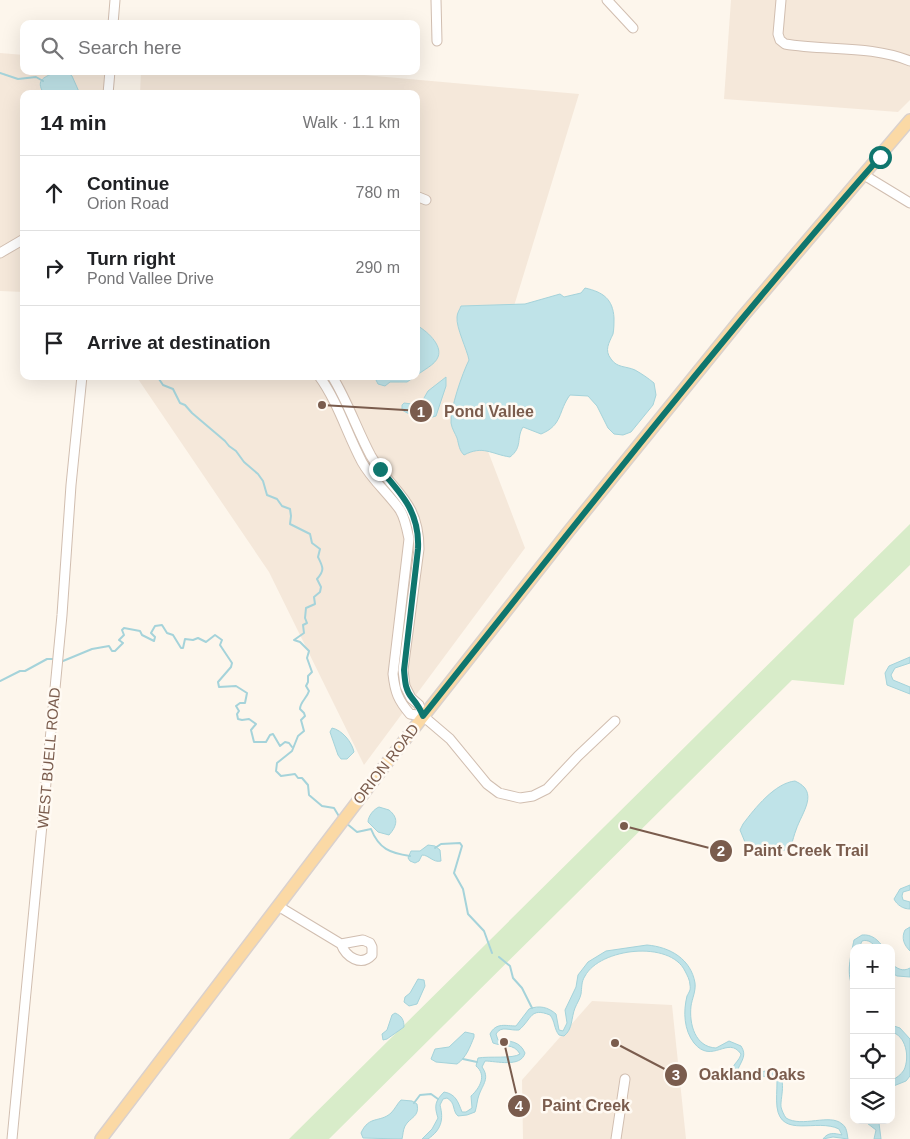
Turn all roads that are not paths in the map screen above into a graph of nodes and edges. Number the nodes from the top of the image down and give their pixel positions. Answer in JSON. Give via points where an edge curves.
{"nodes":[{"id":1,"x":115,"y":0,"type":"edge"},
{"id":2,"x":436,"y":0,"type":"edge"},
{"id":3,"x":607,"y":0,"type":"edge"},
{"id":4,"x":781,"y":0,"type":"edge"},
{"id":5,"x":113,"y":20,"type":"edge"},
{"id":6,"x":633,"y":28,"type":"dead end"},
{"id":7,"x":436,"y":41,"type":"dead end"},
{"id":8,"x":910,"y":62,"type":"edge"},
{"id":9,"x":110,"y":75,"type":"edge"},
{"id":10,"x":108,"y":90,"type":"edge"},
{"id":11,"x":910,"y":120,"type":"edge"},
{"id":12,"x":864,"y":175,"type":"junction"},
{"id":13,"x":420,"y":198,"type":"edge"},
{"id":14,"x":426,"y":200,"type":"dead end"},
{"id":15,"x":910,"y":203,"type":"edge"},
{"id":16,"x":20,"y":241,"type":"edge"},
{"id":17,"x":0,"y":253,"type":"edge"},
{"id":18,"x":82,"y":380,"type":"edge"},
{"id":19,"x":322,"y":380,"type":"edge"},
{"id":20,"x":334,"y":380,"type":"edge"},
{"id":21,"x":361,"y":436,"type":"junction"},
{"id":22,"x":352,"y":441,"type":"junction"},
{"id":23,"x":408,"y":544,"type":"junction"},
{"id":24,"x":419,"y":545,"type":"junction"},
{"id":25,"x":396,"y":650,"type":"junction"},
{"id":26,"x":406,"y":652,"type":"junction"},
{"id":27,"x":407,"y":689,"type":"junction"},
{"id":28,"x":397,"y":695,"type":"junction"},
{"id":29,"x":423,"y":716,"type":"junction"},
{"id":30,"x":615,"y":721,"type":"dead end"},
{"id":31,"x":278,"y":906,"type":"junction"},
{"id":32,"x":341,"y":944,"type":"dead end"},
{"id":33,"x":625,"y":1079,"type":"dead end"},
{"id":34,"x":12,"y":1139,"type":"edge"},
{"id":35,"x":101,"y":1139,"type":"edge"},
{"id":36,"x":616,"y":1139,"type":"edge"}],
"edges":[{"from":1,"to":5,"type":"street"},
{"from":2,"to":7,"type":"street"},
{"from":3,"to":6,"type":"street"},
{"from":4,"to":8,"type":"street","via":[[778,34],[785,44],[879,53]]},
{"from":9,"to":10,"type":"street"},
{"from":11,"to":12,"type":"main road","name":"ORION ROAD"},
{"from":12,"to":15,"type":"street"},
{"from":12,"to":29,"type":"main road","name":"ORION ROAD","via":[[738,322]]},
{"from":13,"to":14,"type":"street"},
{"from":16,"to":17,"type":"street"},
{"from":18,"to":34,"type":"street","name":"WEST BUELL ROAD"},
{"from":19,"to":22,"type":"street"},
{"from":20,"to":21,"type":"street"},
{"from":21,"to":22,"type":"street"},
{"from":21,"to":24,"type":"street","via":[[380,469],[413,513]]},
{"from":22,"to":23,"type":"street","via":[[371,476],[400,510],[408,533]]},
{"from":23,"to":24,"type":"street"},
{"from":23,"to":25,"type":"street"},
{"from":24,"to":26,"type":"street"},
{"from":25,"to":26,"type":"street"},
{"from":25,"to":28,"type":"street","via":[[393,674]]},
{"from":26,"to":27,"type":"street"},
{"from":27,"to":28,"type":"street"},
{"from":27,"to":29,"type":"street"},
{"from":28,"to":29,"type":"street","via":[[410,714]]},
{"from":29,"to":30,"type":"street","via":[[450,739],[487,784],[499,793],[520,798],[547,789]]},
{"from":29,"to":31,"type":"main road","name":"ORION ROAD"},
{"from":31,"to":32,"type":"street"},
{"from":31,"to":35,"type":"main road","name":"ORION ROAD"},
{"from":33,"to":36,"type":"street"}]}
